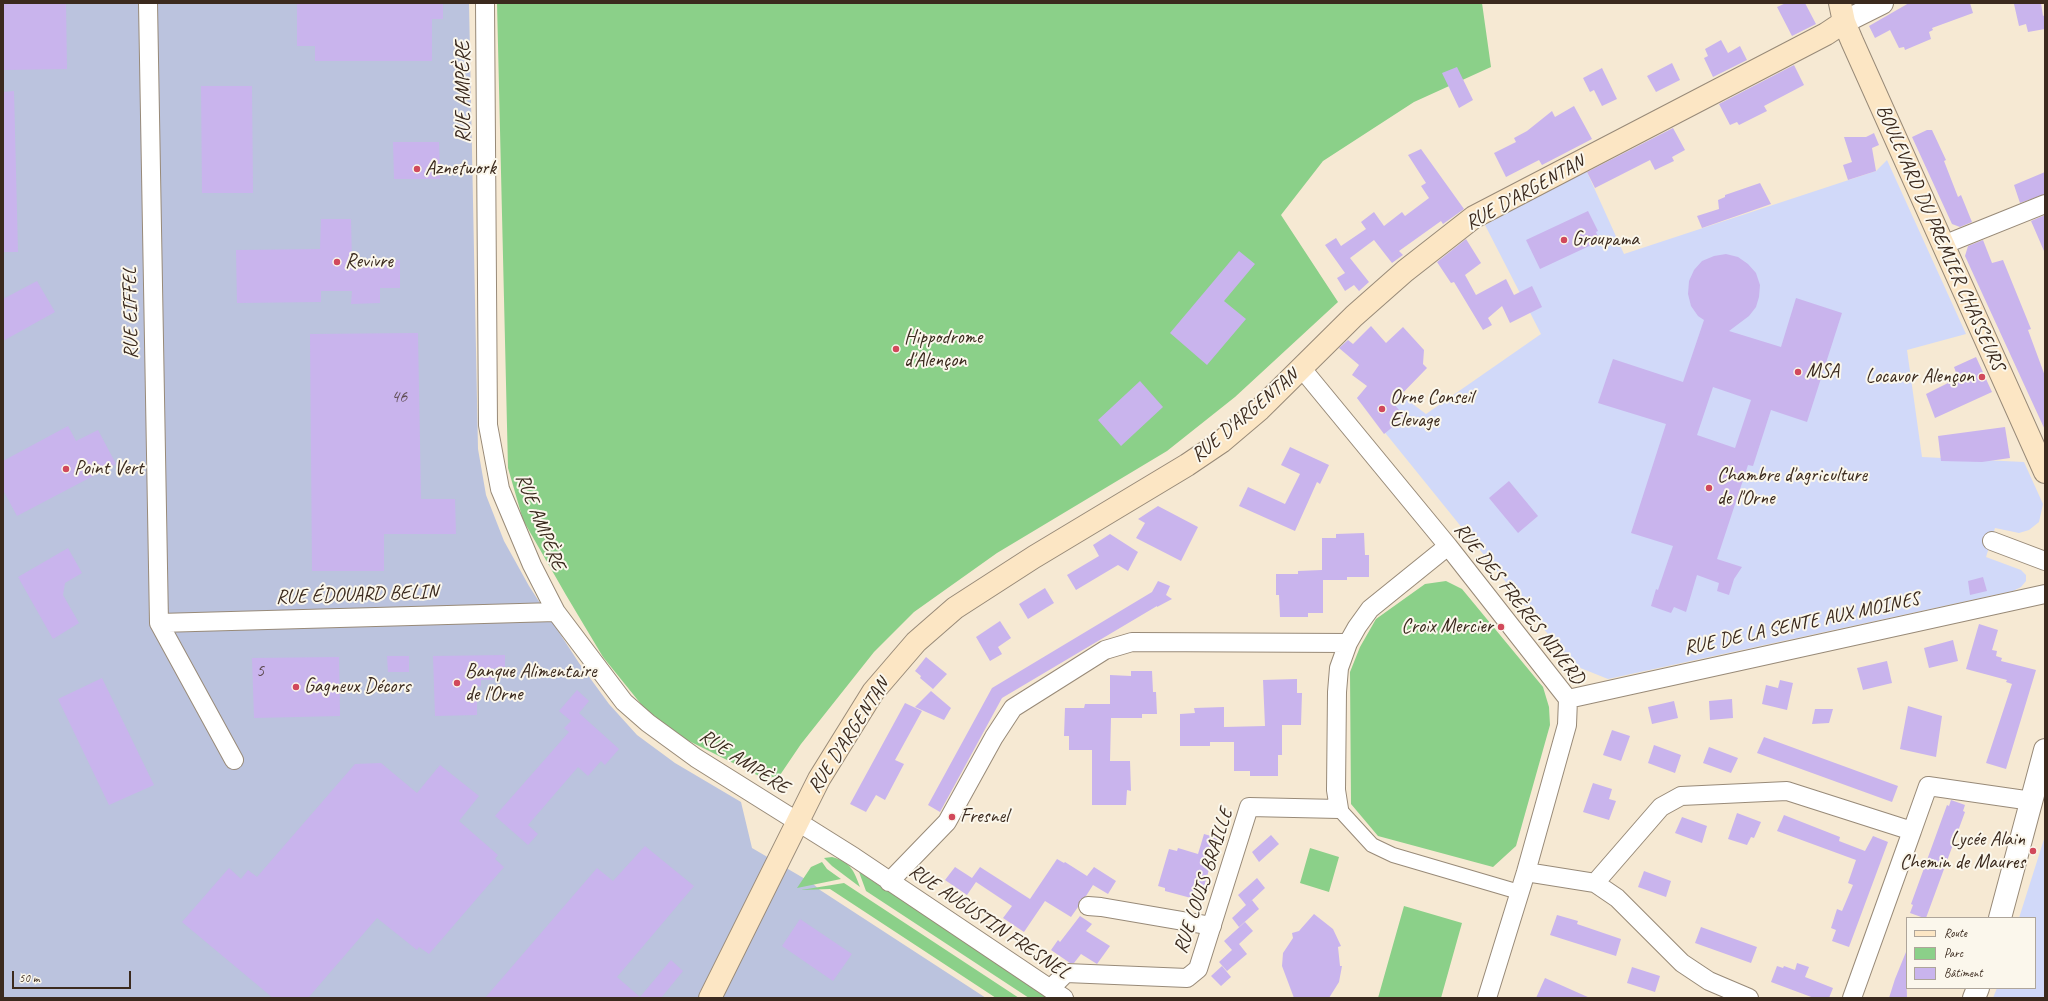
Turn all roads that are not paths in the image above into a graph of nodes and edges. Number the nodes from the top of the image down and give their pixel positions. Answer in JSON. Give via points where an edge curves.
{"nodes":[{"id":1,"x":148,"y":3,"type":"edge"},
{"id":2,"x":485,"y":3,"type":"edge"},
{"id":3,"x":1882,"y":3,"type":"edge"},
{"id":4,"x":1842,"y":12,"type":"edge"},
{"id":5,"x":2045,"y":204,"type":"edge"},
{"id":6,"x":1943,"y":245,"type":"junction"},
{"id":7,"x":1301,"y":370,"type":"junction"},
{"id":8,"x":2045,"y":472,"type":"edge"},
{"id":9,"x":1992,"y":541,"type":"dead end"},
{"id":10,"x":1448,"y":546,"type":"junction"},
{"id":11,"x":2045,"y":561,"type":"edge"},
{"id":12,"x":2045,"y":594,"type":"edge"},
{"id":13,"x":556,"y":612,"type":"junction"},
{"id":14,"x":158,"y":623,"type":"junction"},
{"id":15,"x":1348,"y":643,"type":"junction"},
{"id":16,"x":1568,"y":699,"type":"junction"},
{"id":17,"x":2045,"y":750,"type":"edge"},
{"id":18,"x":234,"y":760,"type":"dead end"},
{"id":19,"x":2032,"y":801,"type":"junction"},
{"id":20,"x":1338,"y":809,"type":"junction"},
{"id":21,"x":796,"y":822,"type":"junction"},
{"id":22,"x":1912,"y":831,"type":"junction"},
{"id":23,"x":1526,"y":872,"type":"junction"},
{"id":24,"x":889,"y":882,"type":"junction"},
{"id":25,"x":1595,"y":883,"type":"junction"},
{"id":26,"x":1519,"y":892,"type":"junction"},
{"id":27,"x":1088,"y":906,"type":"dead end"},
{"id":28,"x":2000,"y":917,"type":"edge"},
{"id":29,"x":1212,"y":926,"type":"junction"},
{"id":30,"x":1057,"y":993,"type":"edge"},
{"id":31,"x":710,"y":998,"type":"edge"},
{"id":32,"x":1487,"y":998,"type":"edge"},
{"id":33,"x":1749,"y":998,"type":"edge"},
{"id":34,"x":1852,"y":998,"type":"edge"}],
"edges":[{"from":1,"to":14,"type":"street","name":"RUE EIFFEL"},
{"from":2,"to":13,"type":"street","name":"RUE AMPÈRE","via":[[488,425],[500,489],[532,566]]},
{"from":3,"to":4,"type":"street","name":"RUE D'ARGENTAN"},
{"from":4,"to":6,"type":"main road","name":"BOULEVARD DU PREMIER CHASSEURS"},
{"from":4,"to":7,"type":"main road","name":"RUE D'ARGENTAN","via":[[1819,37],[1474,217],[1405,271],[1354,316]]},
{"from":5,"to":6,"type":"street"},
{"from":6,"to":8,"type":"main road","name":"BOULEVARD DU PREMIER CHASSEURS"},
{"from":7,"to":10,"type":"street","name":"RUE DES FRÈRES NIVERD"},
{"from":7,"to":21,"type":"main road","name":"RUE D'ARGENTAN","via":[[1221,442],[955,608],[916,642],[873,692],[819,779]]},
{"from":9,"to":11,"type":"street"},
{"from":10,"to":15,"type":"street","via":[[1370,609]]},
{"from":10,"to":16,"type":"street","name":"RUE DES FRÈRES NIVERD"},
{"from":12,"to":16,"type":"street","name":"RUE DE LA SENTE AUX MOINES"},
{"from":13,"to":14,"type":"street","name":"RUE ÉDOUARD BELIN"},
{"from":13,"to":21,"type":"street","name":"RUE AMPÈRE","via":[[624,702],[648,723],[696,758]]},
{"from":14,"to":18,"type":"street"},
{"from":15,"to":20,"type":"street","via":[[1339,668],[1337,692]]},
{"from":15,"to":24,"type":"street","via":[[1132,642],[1105,650],[1013,708],[947,822]]},
{"from":16,"to":23,"type":"street","name":"RUE DES FRÈRES NIVERD","via":[[1567,725]]},
{"from":17,"to":19,"type":"street"},
{"from":19,"to":22,"type":"street","via":[[1928,786]]},
{"from":19,"to":28,"type":"street"},
{"from":20,"to":26,"type":"street","via":[[1372,845],[1393,855]]},
{"from":20,"to":29,"type":"street","name":"RUE LOUIS BRAILLE","via":[[1249,807]]},
{"from":21,"to":24,"type":"street","name":"RUE AMPÈRE","via":[[854,857]]},
{"from":21,"to":31,"type":"main road","name":"RUE D'ARGENTAN"},
{"from":22,"to":25,"type":"street","via":[[1787,791],[1681,796],[1661,807]]},
{"from":22,"to":34,"type":"street"},
{"from":23,"to":25,"type":"street"},
{"from":23,"to":26,"type":"street","name":"RUE DES FRÈRES NIVERD"},
{"from":24,"to":30,"type":"street","name":"RUE AUGUSTIN FRESNEL"},
{"from":25,"to":33,"type":"street","via":[[1617,898],[1682,963],[1709,980]]},
{"from":26,"to":32,"type":"street","name":"RUE DES FRÈRES NIVERD"},
{"from":27,"to":29,"type":"street","via":[[1101,906]]},
{"from":29,"to":30,"type":"street","name":"RUE LOUIS BRAILLE","via":[[1198,969],[1187,978],[1066,973]]}]}
